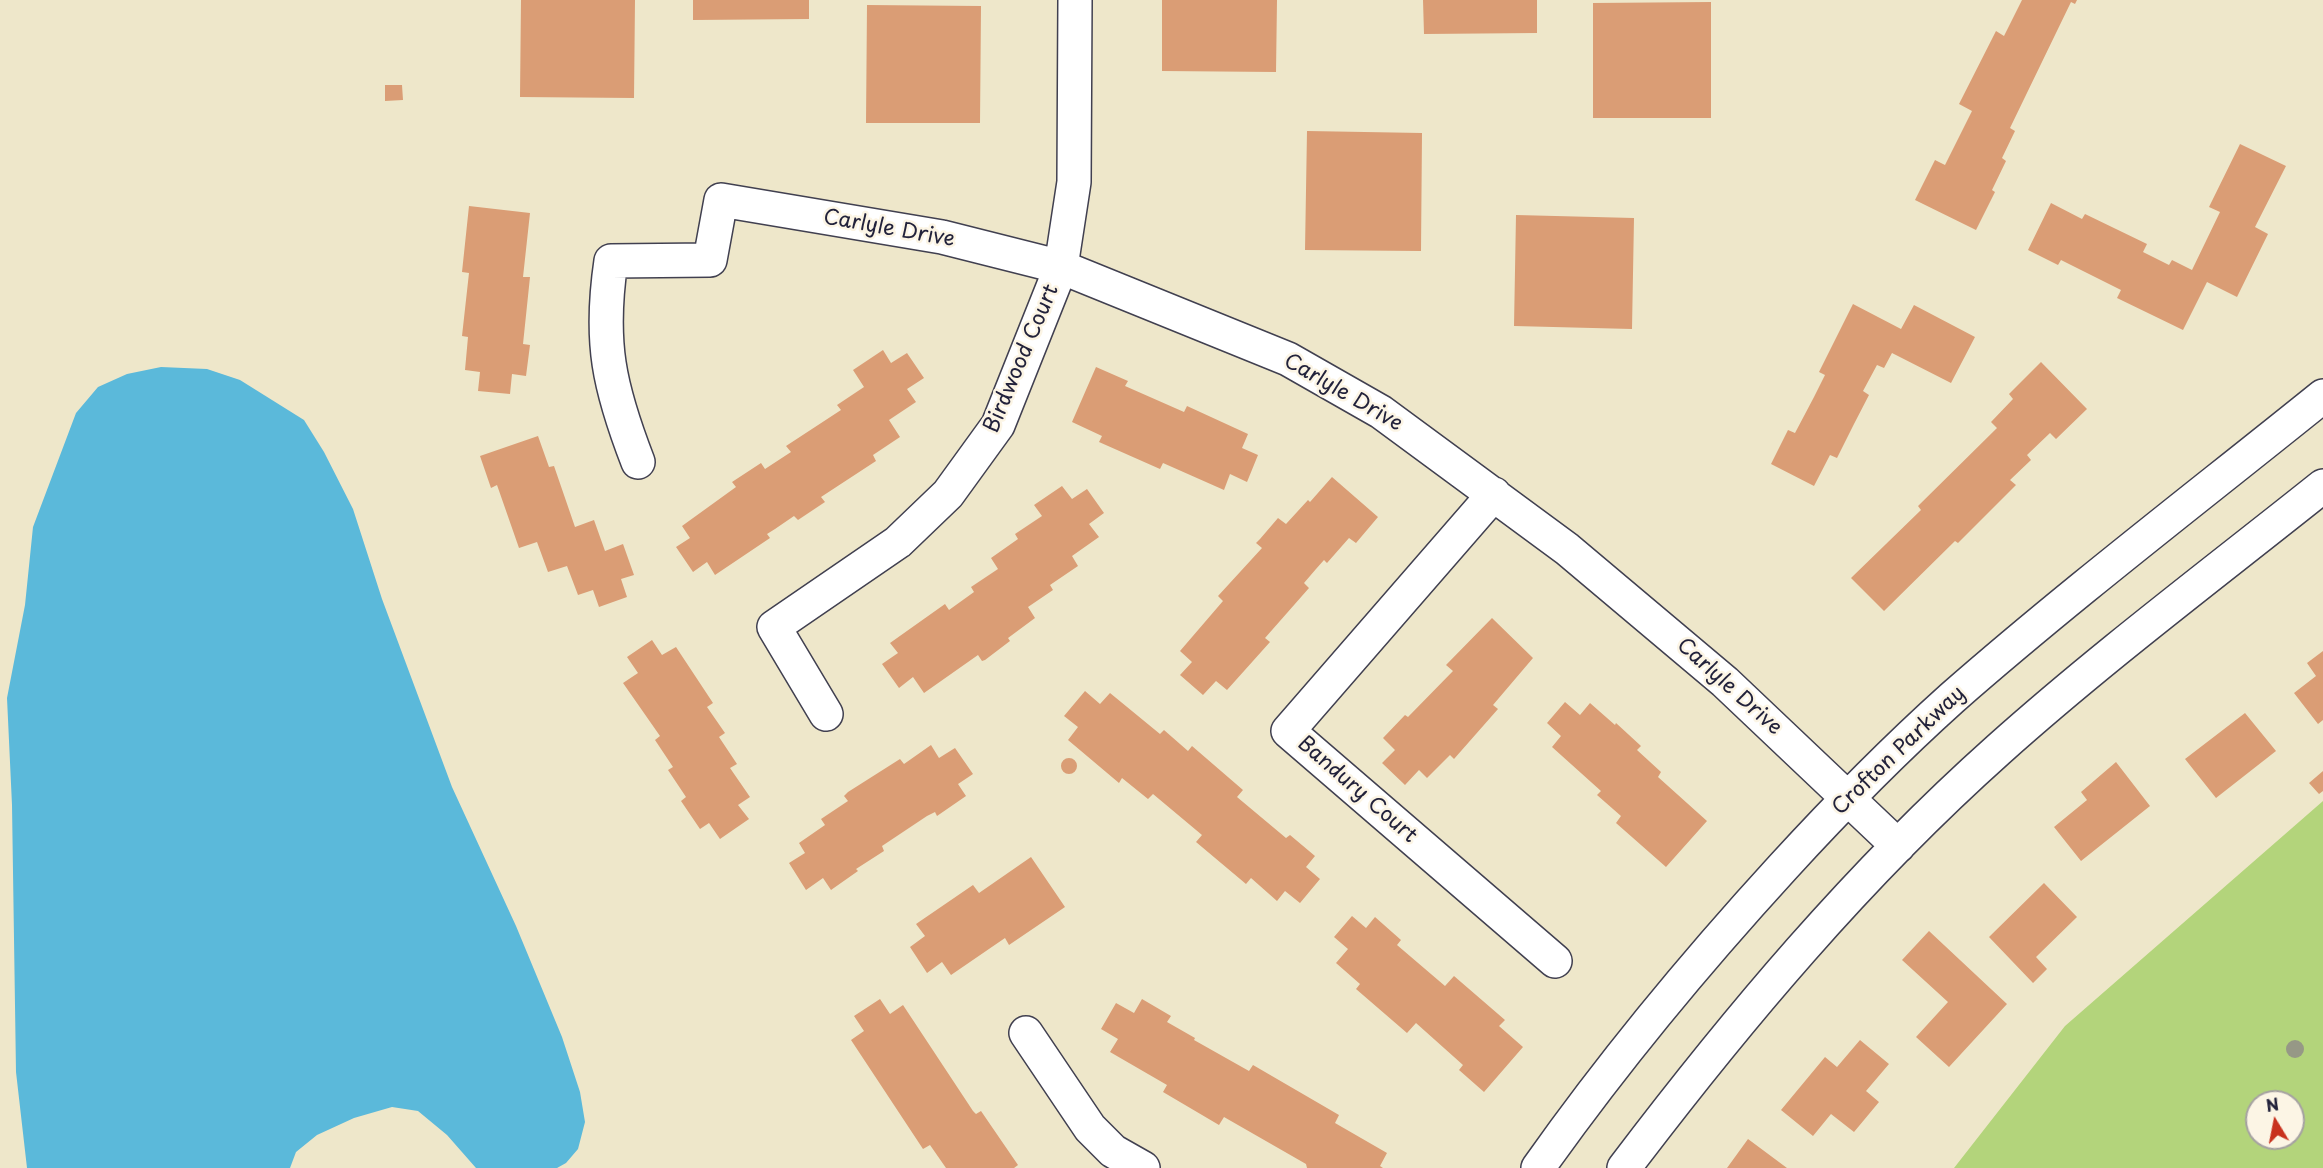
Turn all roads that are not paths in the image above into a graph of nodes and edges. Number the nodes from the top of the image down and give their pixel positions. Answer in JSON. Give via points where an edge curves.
{"nodes":[{"id":1,"x":1075,"y":0,"type":"edge"},
{"id":2,"x":1061,"y":267,"type":"junction"},
{"id":3,"x":2323,"y":396,"type":"edge"},
{"id":4,"x":639,"y":462,"type":"dead end"},
{"id":5,"x":2323,"y":486,"type":"edge"},
{"id":6,"x":1494,"y":494,"type":"junction"},
{"id":7,"x":825,"y":714,"type":"dead end"},
{"id":8,"x":1848,"y":797,"type":"junction"},
{"id":9,"x":1898,"y":846,"type":"junction"},
{"id":10,"x":1555,"y":961,"type":"dead end"},
{"id":11,"x":1026,"y":1033,"type":"dead end"},
{"id":12,"x":1143,"y":1168,"type":"edge"},
{"id":13,"x":1538,"y":1168,"type":"edge"},
{"id":14,"x":1624,"y":1168,"type":"edge"}],
"edges":[{"from":1,"to":2,"type":"street","name":"Birdwood Court","via":[[1074,182]]},
{"from":2,"to":4,"type":"street","name":"Carlyle Drive","via":[[942,237],[721,200],[710,260],[611,261],[605,297],[610,378]]},
{"from":2,"to":6,"type":"street","name":"Carlyle Drive","via":[[1288,359],[1381,411]]},
{"from":2,"to":7,"type":"street","name":"Birdwood Court","via":[[998,425],[948,494],[898,542],[774,627]]},
{"from":3,"to":8,"type":"street","name":"Crofton Parkway","via":[[2069,600],[1952,699]]},
{"from":5,"to":9,"type":"street","via":[[1998,750]]},
{"from":6,"to":8,"type":"street","name":"Carlyle Drive","via":[[1660,625]]},
{"from":6,"to":10,"type":"street","name":"Bandury Court","via":[[1288,730]]},
{"from":8,"to":9,"type":"street","name":"Carlyle Drive"},
{"from":8,"to":13,"type":"street","name":"Crofton Parkway","via":[[1724,931],[1630,1045]]},
{"from":9,"to":14,"type":"street","via":[[1776,977]]},
{"from":11,"to":12,"type":"street","via":[[1090,1128],[1113,1151]]}]}
